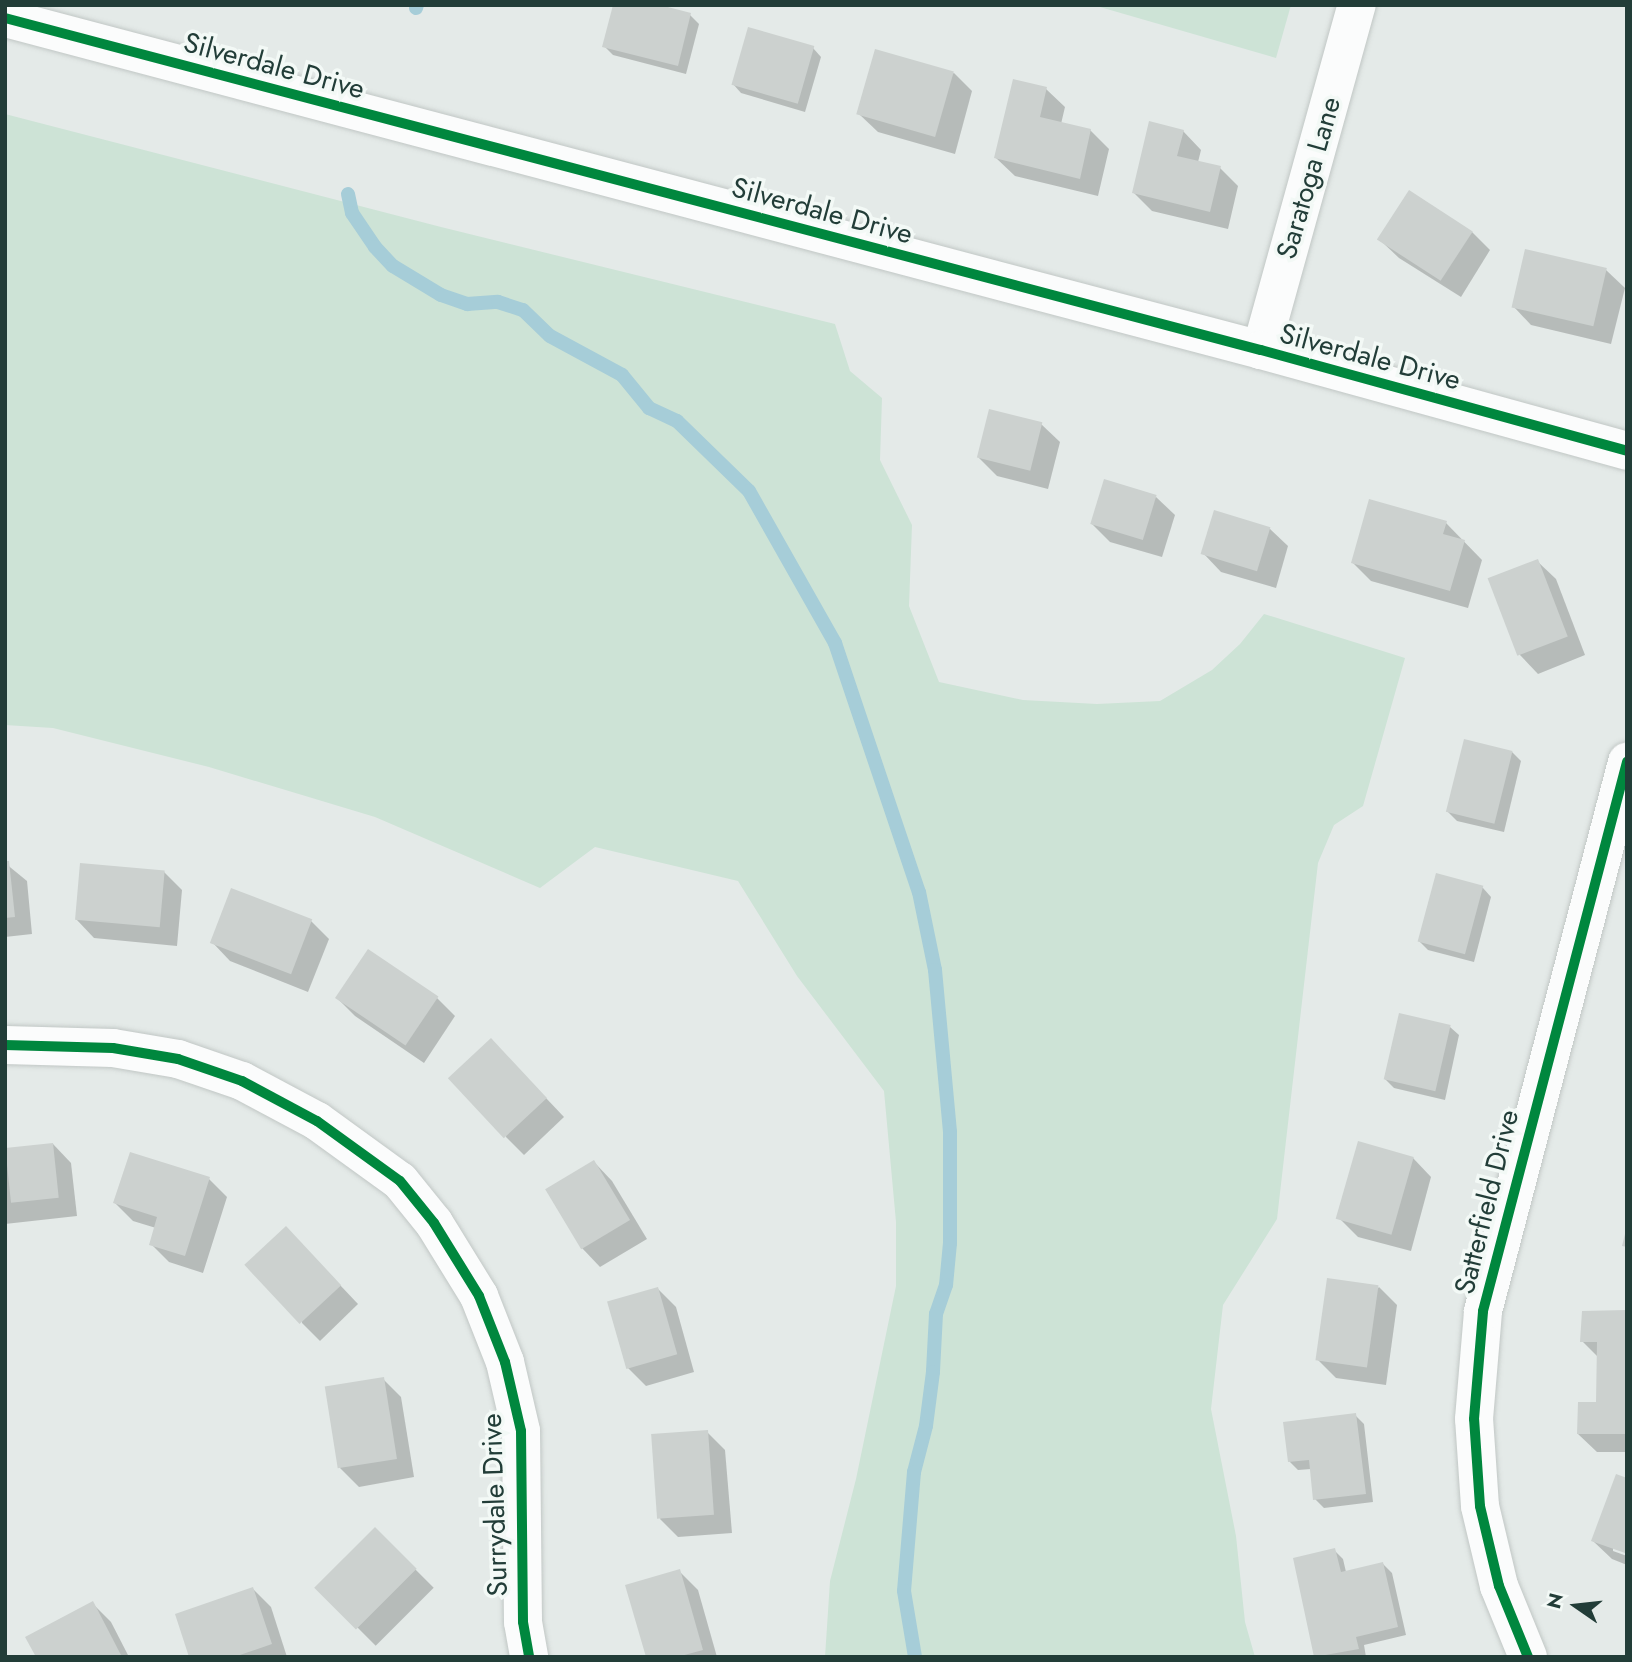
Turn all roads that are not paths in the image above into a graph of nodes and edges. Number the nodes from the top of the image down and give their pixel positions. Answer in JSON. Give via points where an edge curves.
{"nodes":[{"id":1,"x":1357,"y":5,"type":"edge"},
{"id":2,"x":5,"y":18,"type":"edge"},
{"id":3,"x":1261,"y":350,"type":"junction"},
{"id":4,"x":1627,"y":452,"type":"edge"},
{"id":5,"x":1627,"y":762,"type":"edge"},
{"id":6,"x":5,"y":1045,"type":"edge"},
{"id":7,"x":529,"y":1657,"type":"edge"},
{"id":8,"x":1528,"y":1657,"type":"edge"}],
"edges":[{"from":1,"to":3,"type":"street","name":"Saratoga Lane"},
{"from":2,"to":3,"type":"street","name":"Silverdale Drive"},
{"from":3,"to":4,"type":"street","name":"Silverdale Drive"},
{"from":5,"to":8,"type":"street","name":"Satterfield Drive","via":[[1483,1311],[1474,1419],[1480,1506],[1499,1586]]},
{"from":6,"to":7,"type":"street","name":"Surrydale Drive","via":[[113,1048],[178,1059],[242,1081],[317,1121],[400,1181],[434,1223],[479,1296],[505,1362],[521,1432],[523,1622]]}]}
